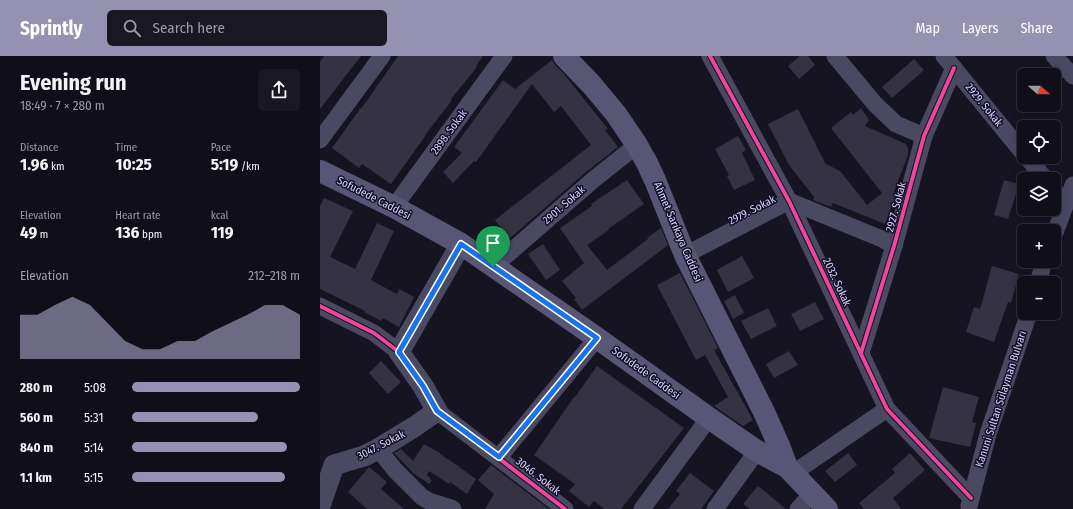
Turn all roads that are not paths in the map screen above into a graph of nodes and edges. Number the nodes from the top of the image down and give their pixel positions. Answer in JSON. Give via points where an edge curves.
{"nodes":[{"id":1,"x":382,"y":56,"type":"edge"},
{"id":2,"x":504,"y":56,"type":"edge"},
{"id":3,"x":710,"y":56,"type":"edge"},
{"id":4,"x":835,"y":56,"type":"edge"},
{"id":5,"x":1054,"y":56,"type":"edge"},
{"id":6,"x":569,"y":58,"type":"edge"},
{"id":7,"x":949,"y":62,"type":"edge"},
{"id":8,"x":1073,"y":76,"type":"edge"},
{"id":9,"x":924,"y":136,"type":"junction"},
{"id":10,"x":320,"y":140,"type":"edge"},
{"id":11,"x":637,"y":145,"type":"junction"},
{"id":12,"x":1017,"y":145,"type":"edge"},
{"id":13,"x":1033,"y":164,"type":"edge"},
{"id":14,"x":320,"y":171,"type":"edge"},
{"id":15,"x":1039,"y":172,"type":"edge"},
{"id":16,"x":1073,"y":185,"type":"edge"},
{"id":17,"x":1061,"y":199,"type":"edge"},
{"id":18,"x":789,"y":201,"type":"junction"},
{"id":19,"x":1065,"y":204,"type":"junction"},
{"id":20,"x":394,"y":207,"type":"junction"},
{"id":21,"x":1058,"y":224,"type":"edge"},
{"id":22,"x":461,"y":244,"type":"junction"},
{"id":23,"x":894,"y":246,"type":"junction"},
{"id":24,"x":685,"y":254,"type":"junction"},
{"id":25,"x":493,"y":267,"type":"junction"},
{"id":26,"x":320,"y":306,"type":"edge"},
{"id":27,"x":1027,"y":320,"type":"edge"},
{"id":28,"x":597,"y":338,"type":"junction"},
{"id":29,"x":399,"y":352,"type":"junction"},
{"id":30,"x":861,"y":353,"type":"junction"},
{"id":31,"x":887,"y":409,"type":"junction"},
{"id":32,"x":437,"y":411,"type":"junction"},
{"id":33,"x":709,"y":418,"type":"junction"},
{"id":34,"x":378,"y":449,"type":"junction"},
{"id":35,"x":757,"y":451,"type":"junction"},
{"id":36,"x":499,"y":457,"type":"junction"},
{"id":37,"x":327,"y":467,"type":"edge"},
{"id":38,"x":790,"y":471,"type":"junction"},
{"id":39,"x":805,"y":501,"type":"edge"},
{"id":40,"x":970,"y":503,"type":"edge"},
{"id":41,"x":426,"y":505,"type":"edge"},
{"id":42,"x":320,"y":506,"type":"edge"},
{"id":43,"x":453,"y":509,"type":"edge"},
{"id":44,"x":565,"y":509,"type":"edge"},
{"id":45,"x":642,"y":509,"type":"edge"},
{"id":46,"x":715,"y":509,"type":"edge"},
{"id":47,"x":827,"y":509,"type":"edge"}],
"edges":[{"from":1,"to":10,"type":"street"},
{"from":2,"to":20,"type":"street","name":"2898. Sokak"},
{"from":3,"to":18,"type":"street","name":"2032. Sokak"},
{"from":4,"to":9,"type":"street","via":[[875,104],[896,124]]},
{"from":5,"to":8,"type":"street"},
{"from":6,"to":11,"type":"main road","name":"Ahmet Sarıkaya Caddesi","via":[[616,114]]},
{"from":7,"to":9,"type":"street","name":"2927. Sokak"},
{"from":7,"to":12,"type":"street","name":"2929. Sokak"},
{"from":9,"to":23,"type":"street","name":"2927. Sokak"},
{"from":11,"to":24,"type":"main road","name":"Ahmet Sarıkaya Caddesi","via":[[655,180]]},
{"from":11,"to":25,"type":"street","name":"2901. Sokak"},
{"from":13,"to":15,"type":"street"},
{"from":14,"to":20,"type":"main road","name":"Sofudede Caddesi"},
{"from":16,"to":19,"type":"street"},
{"from":17,"to":19,"type":"street"},
{"from":18,"to":23,"type":"street","name":"2979. Sokak"},
{"from":18,"to":24,"type":"street","name":"2979. Sokak"},
{"from":18,"to":30,"type":"street","name":"2032. Sokak"},
{"from":19,"to":21,"type":"street"},
{"from":20,"to":22,"type":"main road","name":"Sofudede Caddesi"},
{"from":22,"to":25,"type":"main road","name":"Sofudede Caddesi"},
{"from":22,"to":29,"type":"street"},
{"from":23,"to":30,"type":"street","name":"2927. Sokak"},
{"from":24,"to":38,"type":"main road","name":"Ahmet Sarıkaya Caddesi","via":[[764,412]]},
{"from":25,"to":28,"type":"main road","name":"Sofudede Caddesi"},
{"from":26,"to":29,"type":"street","name":"3046. Sokak","via":[[374,333]]},
{"from":27,"to":40,"type":"street","name":"Kanuni Sultan Sülayman Bulvarı","via":[[988,434]]},
{"from":28,"to":33,"type":"main road","name":"Sofudede Caddesi"},
{"from":28,"to":36,"type":"street"},
{"from":29,"to":32,"type":"street","name":"3046. Sokak"},
{"from":30,"to":31,"type":"street","name":"2032. Sokak"},
{"from":31,"to":38,"type":"street"},
{"from":31,"to":40,"type":"street","name":"2032. Sokak"},
{"from":32,"to":34,"type":"street","name":"3047. Sokak"},
{"from":32,"to":36,"type":"street","name":"3046. Sokak"},
{"from":33,"to":35,"type":"main road","name":"Sofudede Caddesi"},
{"from":33,"to":45,"type":"street"},
{"from":34,"to":37,"type":"street","name":"3047. Sokak"},
{"from":34,"to":41,"type":"street"},
{"from":35,"to":38,"type":"main road","name":"Sofudede Caddesi"},
{"from":35,"to":46,"type":"street"},
{"from":36,"to":44,"type":"street","name":"3046. Sokak"},
{"from":37,"to":42,"type":"street"},
{"from":38,"to":39,"type":"main road"},
{"from":39,"to":47,"type":"main road"},
{"from":41,"to":43,"type":"street","via":[[448,506]]}]}
